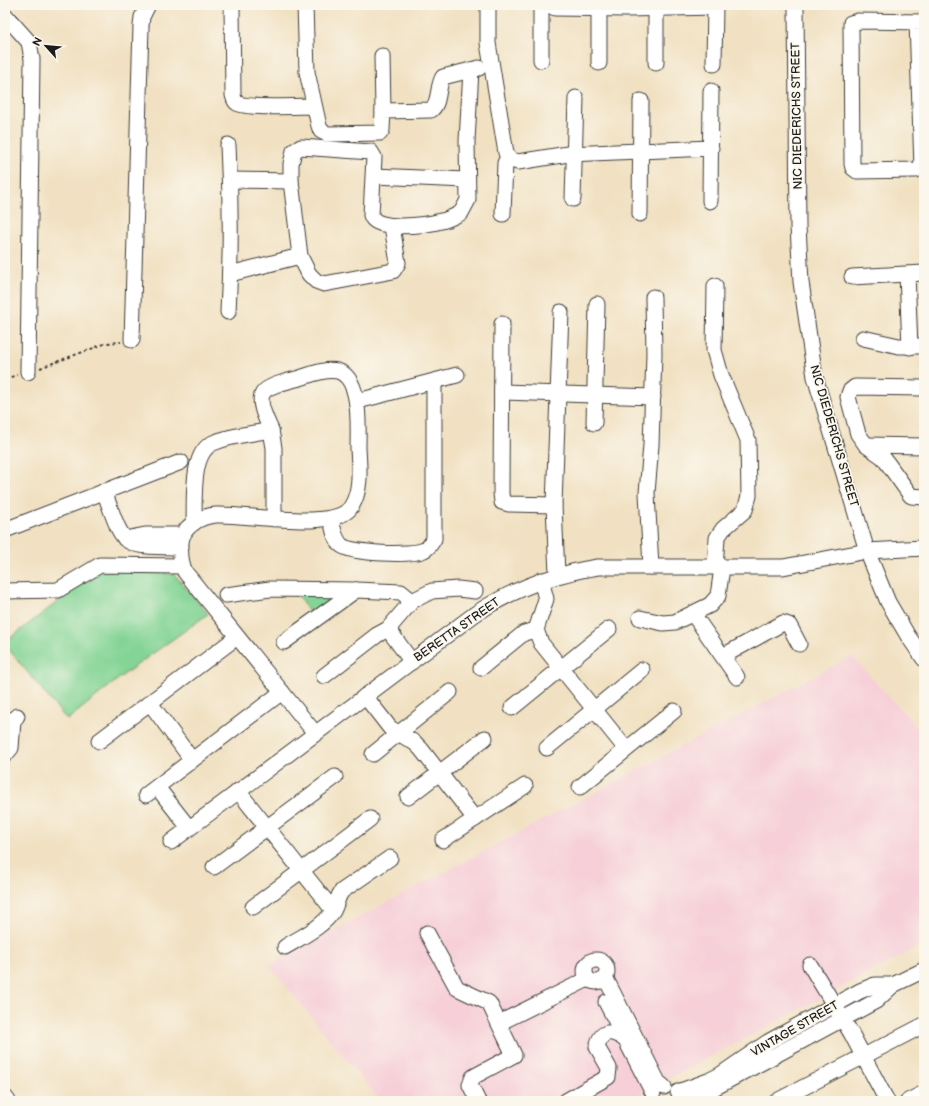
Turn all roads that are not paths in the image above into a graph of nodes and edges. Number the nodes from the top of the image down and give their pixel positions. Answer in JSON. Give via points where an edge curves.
{"nodes":[{"id":1,"x":148,"y":5,"type":"edge"},
{"id":2,"x":232,"y":5,"type":"edge"},
{"id":3,"x":305,"y":5,"type":"edge"},
{"id":4,"x":488,"y":5,"type":"edge"},
{"id":5,"x":541,"y":5,"type":"edge"},
{"id":6,"x":549,"y":5,"type":"edge"},
{"id":7,"x":796,"y":5,"type":"edge"},
{"id":8,"x":656,"y":6,"type":"edge"},
{"id":9,"x":715,"y":6,"type":"edge"},
{"id":10,"x":599,"y":7,"type":"edge"},
{"id":11,"x":5,"y":15,"type":"edge"},
{"id":12,"x":921,"y":22,"type":"edge"},
{"id":13,"x":382,"y":56,"type":"dead end"},
{"id":14,"x":541,"y":60,"type":"dead end"},
{"id":15,"x":599,"y":63,"type":"dead end"},
{"id":16,"x":656,"y":63,"type":"dead end"},
{"id":17,"x":714,"y":64,"type":"dead end"},
{"id":18,"x":492,"y":65,"type":"junction"},
{"id":19,"x":470,"y":70,"type":"junction"},
{"id":20,"x":711,"y":91,"type":"dead end"},
{"id":21,"x":576,"y":98,"type":"dead end"},
{"id":22,"x":641,"y":101,"type":"dead end"},
{"id":23,"x":314,"y":106,"type":"junction"},
{"id":24,"x":383,"y":111,"type":"junction"},
{"id":25,"x":228,"y":145,"type":"dead end"},
{"id":26,"x":711,"y":148,"type":"junction"},
{"id":27,"x":640,"y":151,"type":"junction"},
{"id":28,"x":574,"y":154,"type":"junction"},
{"id":29,"x":508,"y":156,"type":"junction"},
{"id":30,"x":374,"y":176,"type":"junction"},
{"id":31,"x":230,"y":180,"type":"junction"},
{"id":32,"x":466,"y":180,"type":"junction"},
{"id":33,"x":291,"y":181,"type":"junction"},
{"id":34,"x":573,"y":199,"type":"dead end"},
{"id":35,"x":710,"y":201,"type":"dead end"},
{"id":36,"x":503,"y":214,"type":"dead end"},
{"id":37,"x":640,"y":214,"type":"dead end"},
{"id":38,"x":392,"y":226,"type":"junction"},
{"id":39,"x":300,"y":256,"type":"junction"},
{"id":40,"x":924,"y":273,"type":"edge"},
{"id":41,"x":230,"y":274,"type":"junction"},
{"id":42,"x":907,"y":274,"type":"junction"},
{"id":43,"x":852,"y":276,"type":"dead end"},
{"id":44,"x":715,"y":286,"type":"dead end"},
{"id":45,"x":653,"y":297,"type":"dead end"},
{"id":46,"x":597,"y":304,"type":"dead end"},
{"id":47,"x":228,"y":312,"type":"dead end"},
{"id":48,"x":561,"y":312,"type":"dead end"},
{"id":49,"x":502,"y":324,"type":"dead end"},
{"id":50,"x":863,"y":338,"type":"dead end"},
{"id":51,"x":132,"y":340,"type":"road end"},
{"id":52,"x":917,"y":346,"type":"edge"},
{"id":53,"x":28,"y":372,"type":"road end"},
{"id":54,"x":457,"y":375,"type":"dead end"},
{"id":55,"x":434,"y":382,"type":"junction"},
{"id":56,"x":924,"y":388,"type":"edge"},
{"id":57,"x":502,"y":392,"type":"junction"},
{"id":58,"x":559,"y":392,"type":"junction"},
{"id":59,"x":594,"y":394,"type":"junction"},
{"id":60,"x":653,"y":396,"type":"junction"},
{"id":61,"x":358,"y":401,"type":"junction"},
{"id":62,"x":594,"y":423,"type":"dead end"},
{"id":63,"x":271,"y":430,"type":"junction"},
{"id":64,"x":866,"y":445,"type":"junction"},
{"id":65,"x":924,"y":446,"type":"edge"},
{"id":66,"x":181,"y":462,"type":"dead end"},
{"id":67,"x":104,"y":491,"type":"junction"},
{"id":68,"x":924,"y":497,"type":"edge"},
{"id":69,"x":554,"y":505,"type":"junction"},
{"id":70,"x":274,"y":519,"type":"junction"},
{"id":71,"x":331,"y":519,"type":"junction"},
{"id":72,"x":194,"y":523,"type":"junction"},
{"id":73,"x":5,"y":530,"type":"edge"},
{"id":74,"x":181,"y":541,"type":"junction"},
{"id":75,"x":924,"y":548,"type":"edge"},
{"id":76,"x":867,"y":551,"type":"junction"},
{"id":77,"x":182,"y":566,"type":"junction"},
{"id":78,"x":651,"y":567,"type":"junction"},
{"id":79,"x":718,"y":567,"type":"junction"},
{"id":80,"x":557,"y":575,"type":"junction"},
{"id":81,"x":541,"y":580,"type":"junction"},
{"id":82,"x":356,"y":590,"type":"junction"},
{"id":83,"x":5,"y":591,"type":"edge"},
{"id":84,"x":475,"y":592,"type":"dead end"},
{"id":85,"x":226,"y":595,"type":"dead end"},
{"id":86,"x":412,"y":601,"type":"junction"},
{"id":87,"x":693,"y":614,"type":"junction"},
{"id":88,"x":640,"y":618,"type":"dead end"},
{"id":89,"x":388,"y":629,"type":"junction"},
{"id":90,"x":608,"y":629,"type":"dead end"},
{"id":91,"x":536,"y":630,"type":"junction"},
{"id":92,"x":237,"y":637,"type":"junction"},
{"id":93,"x":284,"y":642,"type":"dead end"},
{"id":94,"x":799,"y":644,"type":"dead end"},
{"id":95,"x":723,"y":656,"type":"junction"},
{"id":96,"x":924,"y":660,"type":"edge"},
{"id":97,"x":412,"y":662,"type":"junction"},
{"id":98,"x":481,"y":668,"type":"dead end"},
{"id":99,"x":561,"y":668,"type":"junction"},
{"id":100,"x":642,"y":670,"type":"dead end"},
{"id":101,"x":324,"y":676,"type":"dead end"},
{"id":102,"x":737,"y":677,"type":"dead end"},
{"id":103,"x":282,"y":692,"type":"junction"},
{"id":104,"x":450,"y":692,"type":"dead end"},
{"id":105,"x":365,"y":696,"type":"junction"},
{"id":106,"x":150,"y":703,"type":"junction"},
{"id":107,"x":512,"y":708,"type":"dead end"},
{"id":108,"x":594,"y":709,"type":"junction"},
{"id":109,"x":674,"y":711,"type":"dead end"},
{"id":110,"x":17,"y":716,"type":"dead end"},
{"id":111,"x":315,"y":733,"type":"junction"},
{"id":112,"x":398,"y":734,"type":"junction"},
{"id":113,"x":485,"y":738,"type":"dead end"},
{"id":114,"x":99,"y":741,"type":"dead end"},
{"id":115,"x":547,"y":748,"type":"dead end"},
{"id":116,"x":626,"y":749,"type":"junction"},
{"id":117,"x":373,"y":754,"type":"dead end"},
{"id":118,"x":5,"y":755,"type":"edge"},
{"id":119,"x":192,"y":760,"type":"junction"},
{"id":120,"x":440,"y":773,"type":"junction"},
{"id":121,"x":335,"y":777,"type":"dead end"},
{"id":122,"x":525,"y":786,"type":"dead end"},
{"id":123,"x":580,"y":787,"type":"dead end"},
{"id":124,"x":238,"y":791,"type":"junction"},
{"id":125,"x":408,"y":797,"type":"dead end"},
{"id":126,"x":370,"y":819,"type":"dead end"},
{"id":127,"x":476,"y":819,"type":"junction"},
{"id":128,"x":189,"y":828,"type":"junction"},
{"id":129,"x":267,"y":828,"type":"junction"},
{"id":130,"x":443,"y":840,"type":"dead end"},
{"id":131,"x":171,"y":842,"type":"dead end"},
{"id":132,"x":390,"y":858,"type":"dead end"},
{"id":133,"x":214,"y":867,"type":"dead end"},
{"id":134,"x":302,"y":872,"type":"junction"},
{"id":135,"x":253,"y":907,"type":"dead end"},
{"id":136,"x":333,"y":910,"type":"junction"},
{"id":137,"x":427,"y":933,"type":"dead end"},
{"id":138,"x":285,"y":947,"type":"dead end"},
{"id":139,"x":810,"y":965,"type":"dead end"},
{"id":140,"x":924,"y":970,"type":"edge"},
{"id":141,"x":596,"y":979,"type":"junction"},
{"id":142,"x":838,"y":1012,"type":"junction"},
{"id":143,"x":499,"y":1023,"type":"junction"},
{"id":144,"x":924,"y":1025,"type":"edge"},
{"id":145,"x":623,"y":1038,"type":"junction"},
{"id":146,"x":863,"y":1057,"type":"junction"},
{"id":147,"x":924,"y":1093,"type":"edge"},
{"id":148,"x":669,"y":1096,"type":"edge"},
{"id":149,"x":5,"y":1097,"type":"edge"},
{"id":150,"x":8,"y":1101,"type":"edge"},
{"id":151,"x":478,"y":1101,"type":"edge"},
{"id":152,"x":566,"y":1101,"type":"edge"},
{"id":153,"x":777,"y":1101,"type":"edge"},
{"id":154,"x":887,"y":1101,"type":"edge"},
{"id":155,"x":908,"y":1101,"type":"edge"}],
"edges":[{"from":1,"to":51,"type":"street","via":[[141,26]]},
{"from":2,"to":23,"type":"street","via":[[234,101],[248,106]]},
{"from":3,"to":23,"type":"street","via":[[306,72]]},
{"from":4,"to":18,"type":"street","via":[[488,44]]},
{"from":5,"to":14,"type":"street"},
{"from":6,"to":10,"type":"street","via":[[554,8]]},
{"from":7,"to":76,"type":"street","name":"NIC DIEDERICHS STREET","via":[[801,282],[815,377]]},
{"from":8,"to":9,"type":"street"},
{"from":8,"to":10,"type":"street"},
{"from":8,"to":16,"type":"street"},
{"from":9,"to":17,"type":"street"},
{"from":10,"to":15,"type":"street"},
{"from":11,"to":53,"type":"street","via":[[29,42],[32,59]]},
{"from":12,"to":12,"type":"street","via":[[851,23],[852,164],[857,171],[916,170],[922,167]]},
{"from":13,"to":24,"type":"street"},
{"from":18,"to":19,"type":"street"},
{"from":18,"to":29,"type":"street","via":[[496,100]]},
{"from":19,"to":24,"type":"street","via":[[443,77],[433,109]]},
{"from":19,"to":32,"type":"street"},
{"from":20,"to":26,"type":"street"},
{"from":21,"to":28,"type":"street"},
{"from":22,"to":27,"type":"street"},
{"from":23,"to":24,"type":"street","via":[[321,131],[332,135],[380,133]]},
{"from":25,"to":31,"type":"street"},
{"from":26,"to":27,"type":"street"},
{"from":26,"to":35,"type":"street"},
{"from":27,"to":28,"type":"street"},
{"from":27,"to":37,"type":"street"},
{"from":28,"to":29,"type":"street","via":[[518,162]]},
{"from":28,"to":34,"type":"street"},
{"from":29,"to":36,"type":"street","via":[[505,163]]},
{"from":30,"to":32,"type":"street"},
{"from":30,"to":33,"type":"street","via":[[374,157],[371,152],[301,147],[292,155]]},
{"from":30,"to":38,"type":"street","via":[[372,219]]},
{"from":31,"to":33,"type":"street"},
{"from":31,"to":41,"type":"street"},
{"from":32,"to":38,"type":"street","via":[[468,200],[461,214],[440,221]]},
{"from":33,"to":39,"type":"street"},
{"from":38,"to":39,"type":"street","via":[[398,264],[393,271],[324,284],[312,277]]},
{"from":39,"to":41,"type":"street"},
{"from":40,"to":42,"type":"street"},
{"from":41,"to":47,"type":"street"},
{"from":42,"to":43,"type":"street"},
{"from":42,"to":52,"type":"street"},
{"from":44,"to":79,"type":"street","via":[[714,350],[721,375],[748,440],[749,496],[745,510],[723,529],[717,538]]},
{"from":45,"to":60,"type":"street"},
{"from":46,"to":59,"type":"street"},
{"from":48,"to":58,"type":"street"},
{"from":49,"to":57,"type":"street"},
{"from":50,"to":52,"type":"street"},
{"from":54,"to":55,"type":"street"},
{"from":55,"to":61,"type":"street"},
{"from":55,"to":71,"type":"street","via":[[434,539],[430,545],[418,552],[369,553],[347,549],[337,539]]},
{"from":56,"to":64,"type":"street","via":[[855,387],[850,391],[848,397],[851,411],[858,434]]},
{"from":57,"to":58,"type":"street"},
{"from":57,"to":69,"type":"street","via":[[502,502]]},
{"from":58,"to":59,"type":"street"},
{"from":58,"to":69,"type":"street"},
{"from":59,"to":60,"type":"street"},
{"from":59,"to":62,"type":"street"},
{"from":60,"to":78,"type":"street","via":[[648,493]]},
{"from":61,"to":63,"type":"street","via":[[345,375],[336,370],[283,382],[262,394],[261,400]]},
{"from":61,"to":71,"type":"street","via":[[357,494],[350,509]]},
{"from":63,"to":70,"type":"street","via":[[274,448]]},
{"from":63,"to":72,"type":"street","via":[[212,443],[199,456]]},
{"from":64,"to":65,"type":"street"},
{"from":64,"to":68,"type":"street","via":[[883,457],[911,496]]},
{"from":66,"to":67,"type":"street"},
{"from":67,"to":73,"type":"street"},
{"from":67,"to":74,"type":"street","via":[[116,526],[129,543],[140,546]]},
{"from":69,"to":80,"type":"street"},
{"from":70,"to":71,"type":"street"},
{"from":70,"to":72,"type":"street","via":[[215,515]]},
{"from":72,"to":74,"type":"street"},
{"from":74,"to":77,"type":"street"},
{"from":75,"to":76,"type":"street","name":"BERETTA STREET"},
{"from":76,"to":79,"type":"street","name":"BERETTA STREET","via":[[783,567]]},
{"from":76,"to":96,"type":"street","name":"NIC DIEDERICHS STREET","via":[[888,602]]},
{"from":77,"to":83,"type":"street","via":[[100,565],[58,590]]},
{"from":77,"to":92,"type":"street"},
{"from":78,"to":79,"type":"street","name":"BERETTA STREET"},
{"from":78,"to":80,"type":"street","name":"BERETTA STREET","via":[[598,567]]},
{"from":79,"to":87,"type":"street","via":[[718,596],[710,605]]},
{"from":80,"to":81,"type":"street","name":"BERETTA STREET"},
{"from":81,"to":91,"type":"street","via":[[546,600]]},
{"from":81,"to":97,"type":"street","name":"BERETTA STREET","via":[[493,602]]},
{"from":82,"to":85,"type":"street","via":[[270,589]]},
{"from":82,"to":86,"type":"street","via":[[401,592]]},
{"from":82,"to":93,"type":"street"},
{"from":84,"to":86,"type":"street","via":[[458,589],[432,591]]},
{"from":86,"to":89,"type":"street"},
{"from":87,"to":88,"type":"street","via":[[669,623]]},
{"from":87,"to":95,"type":"street"},
{"from":89,"to":97,"type":"street"},
{"from":89,"to":101,"type":"street"},
{"from":90,"to":99,"type":"street"},
{"from":91,"to":98,"type":"street","via":[[524,633]]},
{"from":91,"to":99,"type":"street","via":[[541,643]]},
{"from":92,"to":103,"type":"street"},
{"from":92,"to":106,"type":"street"},
{"from":94,"to":95,"type":"street","via":[[789,625],[783,623]]},
{"from":95,"to":102,"type":"street"},
{"from":97,"to":105,"type":"street","name":"BERETTA STREET"},
{"from":99,"to":107,"type":"street"},
{"from":99,"to":108,"type":"street"},
{"from":100,"to":108,"type":"street"},
{"from":103,"to":111,"type":"street"},
{"from":103,"to":119,"type":"street"},
{"from":104,"to":112,"type":"street"},
{"from":105,"to":111,"type":"street","name":"BERETTA STREET"},
{"from":105,"to":112,"type":"street","via":[[390,728]]},
{"from":106,"to":114,"type":"street"},
{"from":106,"to":119,"type":"street"},
{"from":108,"to":115,"type":"street"},
{"from":108,"to":116,"type":"street"},
{"from":109,"to":116,"type":"street"},
{"from":110,"to":118,"type":"street","via":[[13,721],[11,748]]},
{"from":111,"to":124,"type":"street","name":"BERETTA STREET"},
{"from":112,"to":117,"type":"street"},
{"from":112,"to":120,"type":"street","via":[[414,743]]},
{"from":113,"to":120,"type":"street"},
{"from":116,"to":123,"type":"street"},
{"from":119,"to":128,"type":"street","via":[[151,791]]},
{"from":120,"to":125,"type":"street"},
{"from":120,"to":127,"type":"street"},
{"from":121,"to":129,"type":"street"},
{"from":122,"to":127,"type":"street"},
{"from":124,"to":128,"type":"street","name":"BERETTA STREET"},
{"from":124,"to":129,"type":"street"},
{"from":126,"to":134,"type":"street"},
{"from":127,"to":130,"type":"street"},
{"from":128,"to":131,"type":"street","name":"BERETTA STREET"},
{"from":129,"to":133,"type":"street"},
{"from":129,"to":134,"type":"street"},
{"from":132,"to":136,"type":"street","via":[[342,891]]},
{"from":134,"to":135,"type":"street"},
{"from":134,"to":136,"type":"street"},
{"from":136,"to":138,"type":"street","via":[[320,924]]},
{"from":137,"to":143,"type":"street","via":[[457,988],[489,1003]]},
{"from":139,"to":142,"type":"street"},
{"from":140,"to":142,"type":"street","name":"VINTAGE STREET","via":[[893,985],[876,1001]]},
{"from":141,"to":143,"type":"street"},
{"from":141,"to":145,"type":"street"},
{"from":141,"to":148,"type":"street"},
{"from":142,"to":146,"type":"street"},
{"from":142,"to":148,"type":"street","name":"VINTAGE STREET","via":[[768,1042],[714,1078]]},
{"from":143,"to":151,"type":"street","via":[[514,1055],[474,1077],[470,1085]]},
{"from":144,"to":146,"type":"street"},
{"from":145,"to":148,"type":"street"},
{"from":145,"to":152,"type":"street","via":[[610,1032],[600,1037],[597,1047],[609,1068],[608,1077]]},
{"from":146,"to":153,"type":"street"},
{"from":146,"to":154,"type":"street"},
{"from":147,"to":155,"type":"street"},
{"from":149,"to":150,"type":"street"}]}
